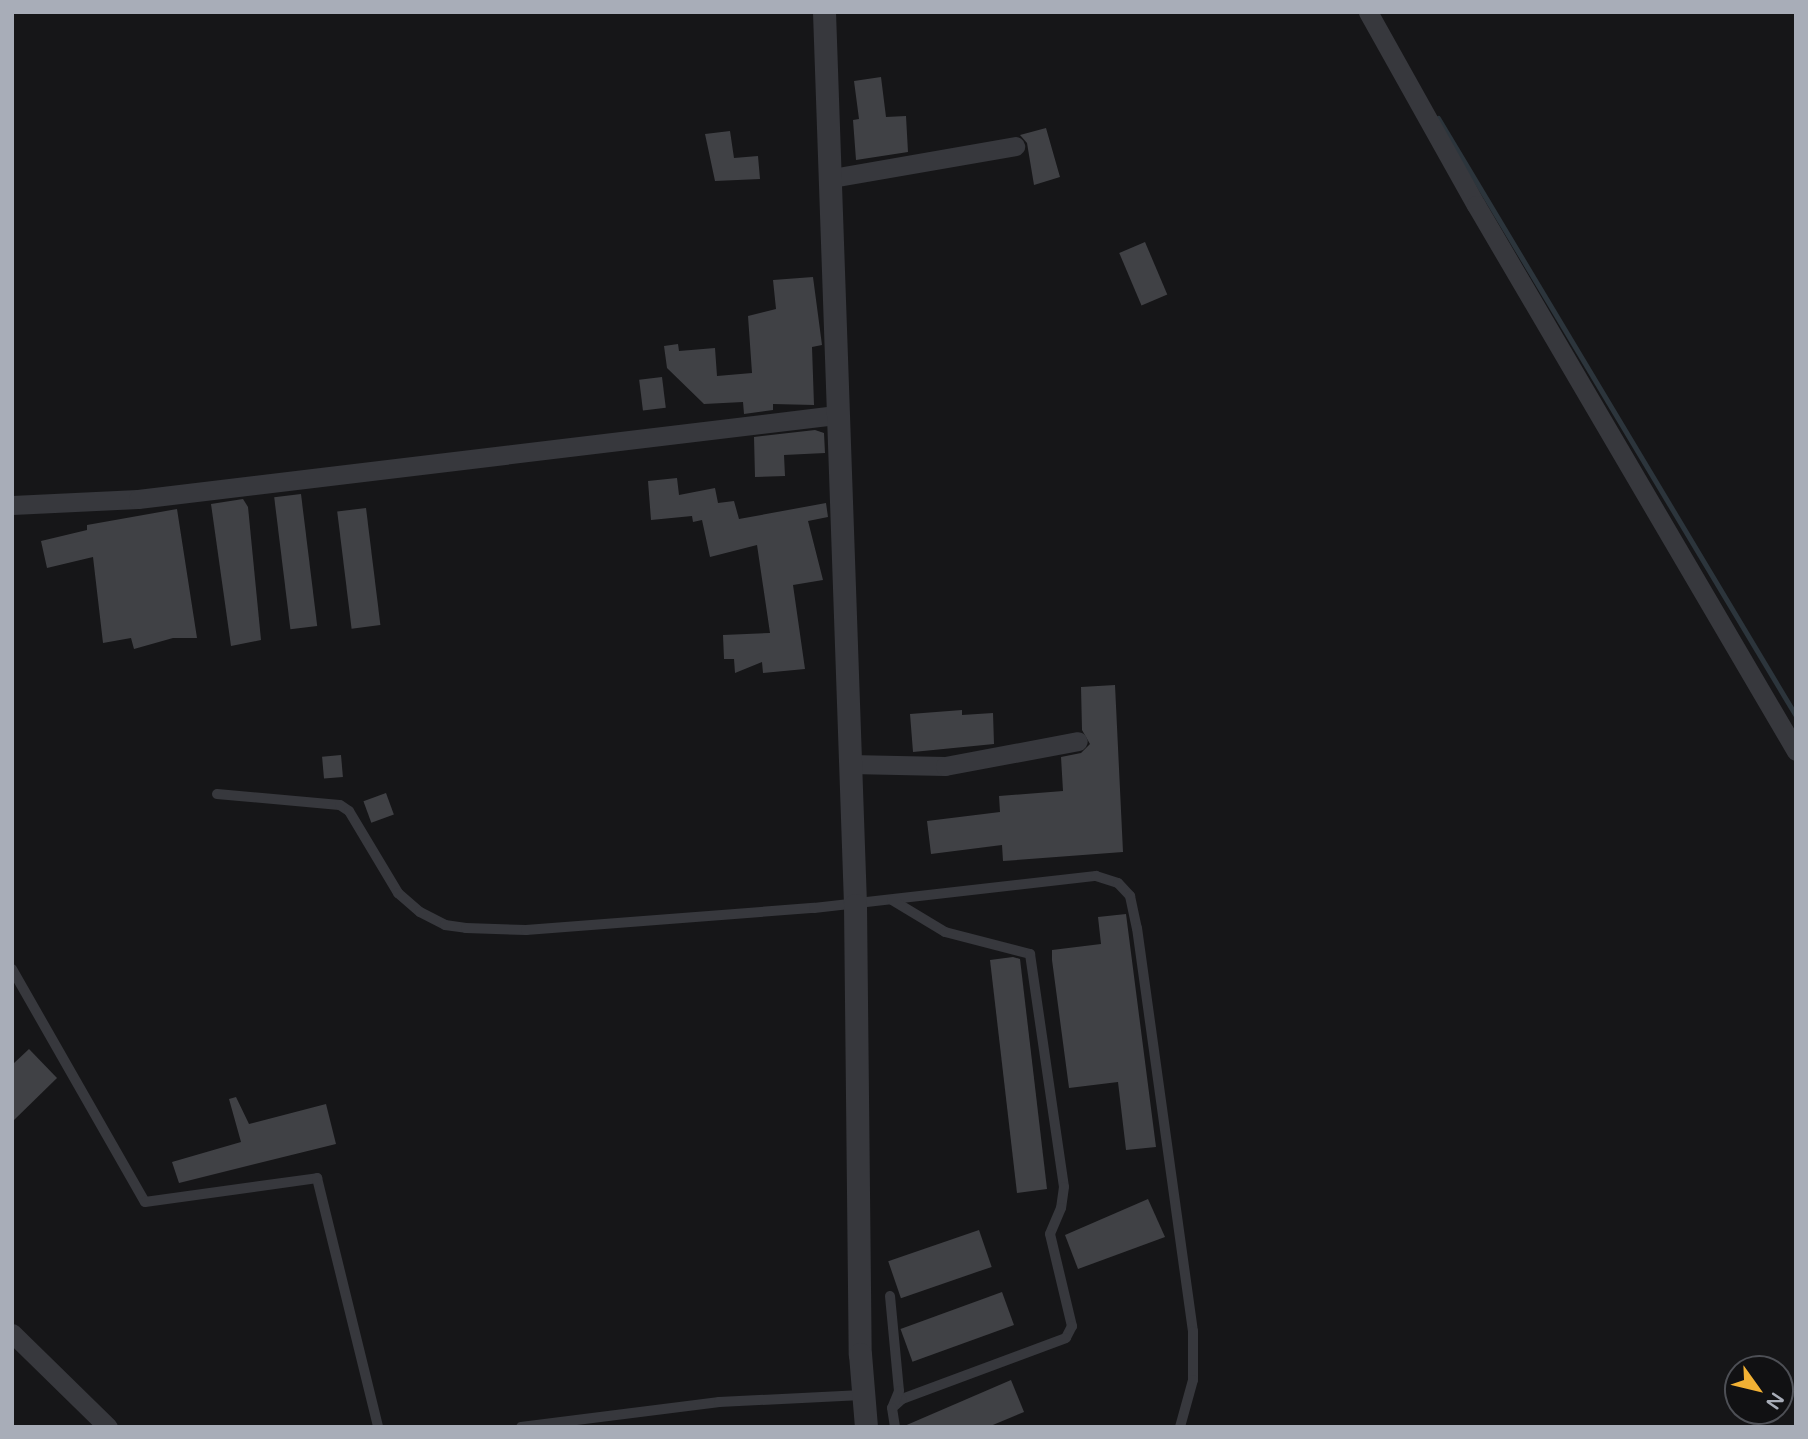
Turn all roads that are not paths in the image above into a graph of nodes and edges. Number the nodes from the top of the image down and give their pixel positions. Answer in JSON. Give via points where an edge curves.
{"nodes":[{"id":1,"x":824,"y":12,"type":"edge"},
{"id":2,"x":1368,"y":12,"type":"edge"},
{"id":3,"x":1015,"y":145,"type":"dead end"},
{"id":4,"x":832,"y":178,"type":"junction"},
{"id":5,"x":836,"y":415,"type":"junction"},
{"id":6,"x":12,"y":505,"type":"edge"},
{"id":7,"x":1078,"y":741,"type":"dead end"},
{"id":8,"x":1796,"y":751,"type":"edge"},
{"id":9,"x":850,"y":764,"type":"junction"},
{"id":10,"x":217,"y":794,"type":"dead end"},
{"id":11,"x":892,"y":900,"type":"junction"},
{"id":12,"x":855,"y":905,"type":"junction"},
{"id":13,"x":12,"y":969,"type":"edge"},
{"id":14,"x":890,"y":1296,"type":"dead end"},
{"id":15,"x":12,"y":1333,"type":"edge"},
{"id":16,"x":862,"y":1395,"type":"junction"},
{"id":17,"x":892,"y":1408,"type":"junction"},
{"id":18,"x":108,"y":1427,"type":"edge"},
{"id":19,"x":378,"y":1427,"type":"edge"},
{"id":20,"x":522,"y":1427,"type":"edge"},
{"id":21,"x":866,"y":1427,"type":"edge"},
{"id":22,"x":895,"y":1427,"type":"edge"},
{"id":23,"x":1180,"y":1427,"type":"edge"}],
"edges":[{"from":1,"to":4,"type":"street"},
{"from":2,"to":8,"type":"street"},
{"from":3,"to":4,"type":"street"},
{"from":4,"to":5,"type":"street"},
{"from":5,"to":6,"type":"street","via":[[138,499]]},
{"from":5,"to":9,"type":"street"},
{"from":7,"to":9,"type":"street","via":[[945,766]]},
{"from":9,"to":12,"type":"street"},
{"from":10,"to":12,"type":"lane","via":[[340,806],[349,811],[398,893],[445,925],[526,930]]},
{"from":11,"to":12,"type":"lane"},
{"from":11,"to":17,"type":"lane","via":[[945,932],[1030,954],[1063,1186],[1061,1208],[1050,1234],[1072,1326],[1066,1338],[902,1399]]},
{"from":11,"to":23,"type":"lane","via":[[1096,876],[1118,883],[1130,896],[1193,1331],[1194,1380]]},
{"from":12,"to":16,"type":"street"},
{"from":13,"to":19,"type":"lane","via":[[145,1202],[317,1178]]},
{"from":14,"to":17,"type":"lane","via":[[899,1391]]},
{"from":15,"to":18,"type":"street"},
{"from":16,"to":20,"type":"lane","via":[[719,1402]]},
{"from":16,"to":21,"type":"street"},
{"from":17,"to":22,"type":"lane"}]}
